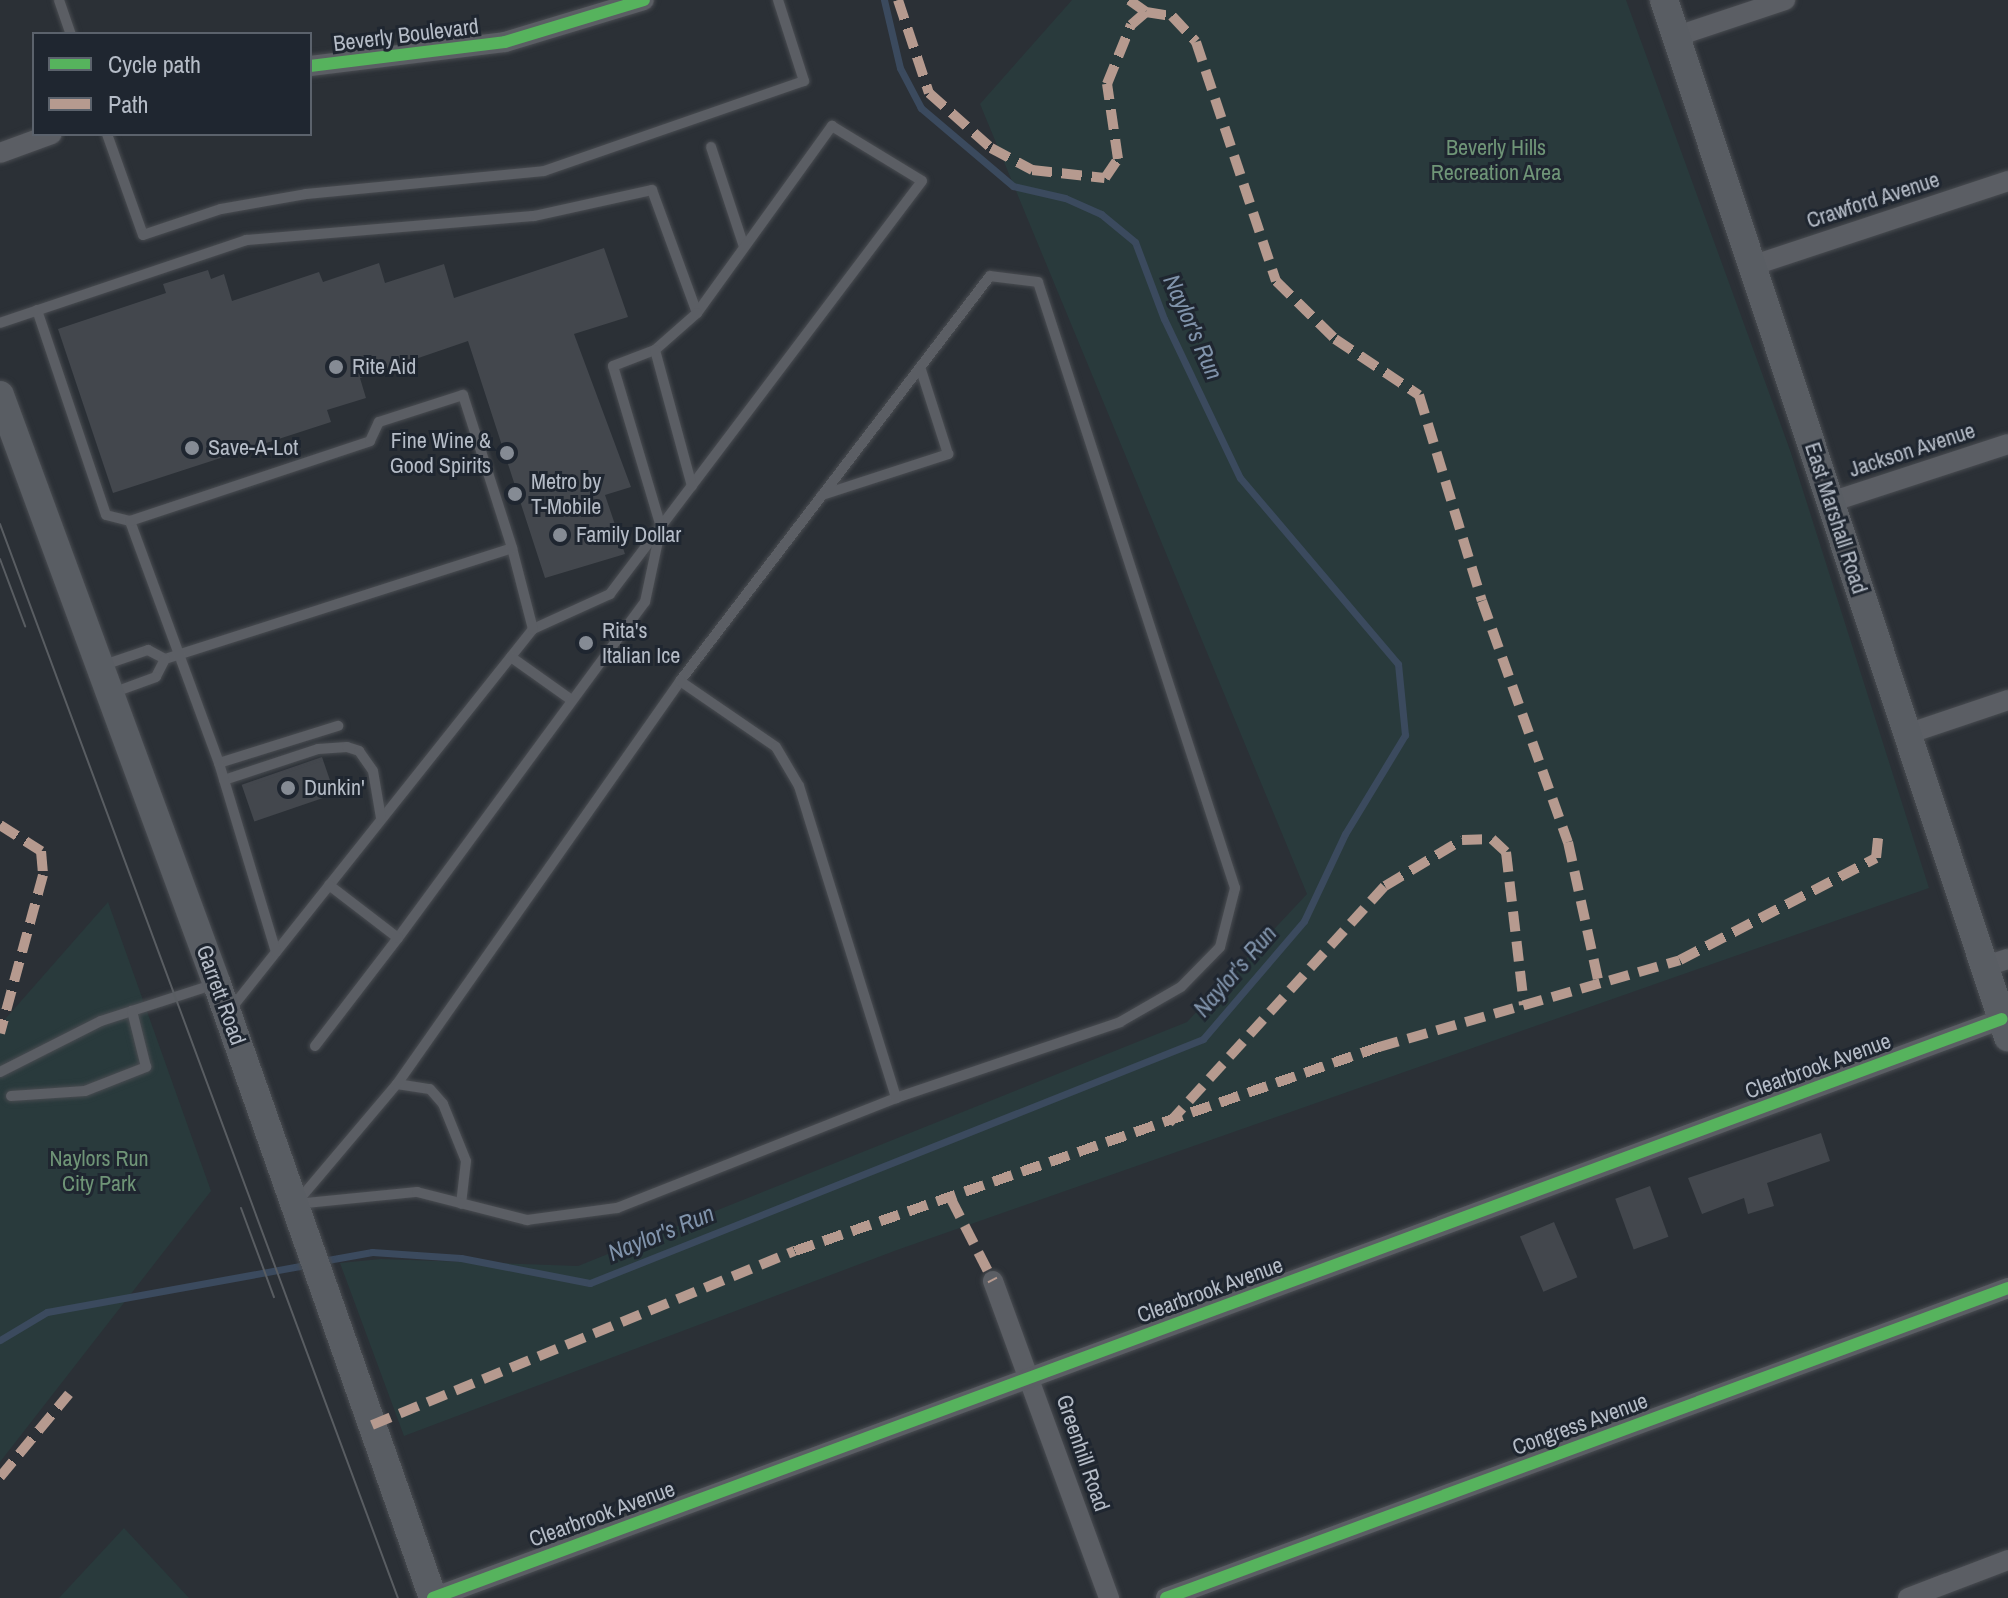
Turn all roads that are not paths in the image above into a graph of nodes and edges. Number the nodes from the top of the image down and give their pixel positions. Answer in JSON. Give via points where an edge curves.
{"nodes":[{"id":1,"x":59,"y":0,"type":"edge"},
{"id":2,"x":644,"y":0,"type":"edge"},
{"id":3,"x":778,"y":0,"type":"edge"},
{"id":4,"x":1664,"y":0,"type":"edge"},
{"id":5,"x":1785,"y":0,"type":"edge"},
{"id":6,"x":70,"y":32,"type":"edge"},
{"id":7,"x":1677,"y":36,"type":"junction"},
{"id":8,"x":312,"y":66,"type":"edge"},
{"id":9,"x":47,"y":136,"type":"edge"},
{"id":10,"x":108,"y":136,"type":"edge"},
{"id":11,"x":711,"y":147,"type":"dead end"},
{"id":12,"x":0,"y":153,"type":"edge"},
{"id":13,"x":2008,"y":181,"type":"edge"},
{"id":14,"x":744,"y":247,"type":"junction"},
{"id":15,"x":1754,"y":265,"type":"junction"},
{"id":16,"x":37,"y":310,"type":"junction"},
{"id":17,"x":697,"y":313,"type":"junction"},
{"id":18,"x":0,"y":323,"type":"edge"},
{"id":19,"x":655,"y":350,"type":"junction"},
{"id":20,"x":920,"y":367,"type":"junction"},
{"id":21,"x":0,"y":395,"type":"edge"},
{"id":22,"x":2008,"y":444,"type":"edge"},
{"id":23,"x":9,"y":445,"type":"edge"},
{"id":24,"x":692,"y":486,"type":"junction"},
{"id":25,"x":822,"y":495,"type":"junction"},
{"id":26,"x":1831,"y":502,"type":"junction"},
{"id":27,"x":130,"y":521,"type":"junction"},
{"id":28,"x":661,"y":527,"type":"junction"},
{"id":29,"x":512,"y":548,"type":"junction"},
{"id":30,"x":533,"y":629,"type":"junction"},
{"id":31,"x":181,"y":655,"type":"junction"},
{"id":32,"x":511,"y":657,"type":"junction"},
{"id":33,"x":165,"y":659,"type":"junction"},
{"id":34,"x":100,"y":666,"type":"junction"},
{"id":35,"x":680,"y":681,"type":"junction"},
{"id":36,"x":110,"y":693,"type":"junction"},
{"id":37,"x":570,"y":699,"type":"junction"},
{"id":38,"x":2008,"y":700,"type":"edge"},
{"id":39,"x":338,"y":726,"type":"dead end"},
{"id":40,"x":1904,"y":735,"type":"junction"},
{"id":41,"x":219,"y":763,"type":"junction"},
{"id":42,"x":224,"y":780,"type":"junction"},
{"id":43,"x":381,"y":818,"type":"junction"},
{"id":44,"x":329,"y":885,"type":"junction"},
{"id":45,"x":398,"y":938,"type":"junction"},
{"id":46,"x":276,"y":952,"type":"junction"},
{"id":47,"x":1995,"y":963,"type":"edge"},
{"id":48,"x":217,"y":984,"type":"junction"},
{"id":49,"x":132,"y":1011,"type":"junction"},
{"id":50,"x":227,"y":1014,"type":"junction"},
{"id":51,"x":2005,"y":1028,"type":"edge"},
{"id":52,"x":315,"y":1046,"type":"dead end"},
{"id":53,"x":0,"y":1072,"type":"edge"},
{"id":54,"x":397,"y":1084,"type":"junction"},
{"id":55,"x":11,"y":1096,"type":"dead end"},
{"id":56,"x":896,"y":1098,"type":"junction"},
{"id":57,"x":296,"y":1204,"type":"junction"},
{"id":58,"x":461,"y":1204,"type":"junction"},
{"id":59,"x":993,"y":1281,"type":"dead end"},
{"id":60,"x":2008,"y":1288,"type":"edge"},
{"id":61,"x":1031,"y":1377,"type":"junction"},
{"id":62,"x":2008,"y":1560,"type":"edge"},
{"id":63,"x":433,"y":1598,"type":"edge"},
{"id":64,"x":1109,"y":1598,"type":"edge"},
{"id":65,"x":1166,"y":1598,"type":"edge"},
{"id":66,"x":1908,"y":1598,"type":"edge"}],
"edges":[{"from":1,"to":6,"type":"lane"},
{"from":2,"to":8,"type":"street","name":"Beverly Boulevard","via":[[505,42]]},
{"from":3,"to":10,"type":"lane","via":[[804,81],[544,171],[306,194],[221,209],[143,235]]},
{"from":4,"to":7,"type":"main road","name":"East Marshall Road"},
{"from":5,"to":7,"type":"street"},
{"from":7,"to":15,"type":"main road","name":"East Marshall Road"},
{"from":9,"to":12,"type":"street"},
{"from":11,"to":14,"type":"lane"},
{"from":13,"to":15,"type":"street","name":"Crawford Avenue"},
{"from":14,"to":17,"type":"lane"},
{"from":14,"to":24,"type":"lane","via":[[832,126],[922,181]]},
{"from":15,"to":26,"type":"main road","name":"East Marshall Road"},
{"from":16,"to":17,"type":"lane","via":[[246,240],[534,216],[652,190]]},
{"from":16,"to":18,"type":"lane"},
{"from":16,"to":27,"type":"lane","via":[[106,515]]},
{"from":17,"to":19,"type":"lane"},
{"from":19,"to":24,"type":"lane"},
{"from":19,"to":28,"type":"lane","via":[[613,366]]},
{"from":20,"to":25,"type":"lane"},
{"from":20,"to":25,"type":"lane","via":[[948,454]]},
{"from":20,"to":56,"type":"lane","via":[[990,276],[1038,282],[1235,888],[1220,947],[1181,987],[1120,1022]]},
{"from":21,"to":23,"type":"main road","name":"Garrett Road"},
{"from":22,"to":26,"type":"street","name":"Jackson Avenue"},
{"from":23,"to":34,"type":"main road","name":"Garrett Road"},
{"from":24,"to":28,"type":"lane"},
{"from":25,"to":35,"type":"lane"},
{"from":26,"to":40,"type":"main road","name":"East Marshall Road"},
{"from":27,"to":29,"type":"lane","via":[[370,441],[379,422],[463,395]]},
{"from":27,"to":31,"type":"lane"},
{"from":28,"to":30,"type":"lane","via":[[610,594]]},
{"from":28,"to":37,"type":"lane","via":[[645,602]]},
{"from":29,"to":30,"type":"lane"},
{"from":29,"to":31,"type":"lane"},
{"from":30,"to":32,"type":"lane"},
{"from":31,"to":33,"type":"lane"},
{"from":31,"to":41,"type":"lane"},
{"from":32,"to":37,"type":"lane"},
{"from":32,"to":43,"type":"lane"},
{"from":33,"to":34,"type":"lane","via":[[148,650]]},
{"from":33,"to":36,"type":"lane","via":[[156,677]]},
{"from":34,"to":36,"type":"main road","name":"Garrett Road"},
{"from":35,"to":54,"type":"lane"},
{"from":35,"to":56,"type":"lane","via":[[776,747],[799,786]]},
{"from":36,"to":48,"type":"main road","name":"Garrett Road"},
{"from":37,"to":45,"type":"lane"},
{"from":38,"to":40,"type":"street"},
{"from":39,"to":41,"type":"lane"},
{"from":40,"to":47,"type":"main road","name":"East Marshall Road"},
{"from":41,"to":42,"type":"lane"},
{"from":42,"to":43,"type":"lane","via":[[318,749],[347,747],[359,751],[373,771]]},
{"from":42,"to":46,"type":"lane"},
{"from":43,"to":44,"type":"lane"},
{"from":44,"to":45,"type":"lane"},
{"from":44,"to":46,"type":"lane"},
{"from":45,"to":52,"type":"lane"},
{"from":46,"to":50,"type":"lane"},
{"from":47,"to":51,"type":"main road","name":"East Marshall Road"},
{"from":48,"to":49,"type":"lane"},
{"from":48,"to":50,"type":"main road","name":"Garrett Road"},
{"from":49,"to":53,"type":"lane"},
{"from":49,"to":55,"type":"lane","via":[[146,1067],[85,1091]]},
{"from":50,"to":57,"type":"main road","name":"Garrett Road"},
{"from":51,"to":61,"type":"street","name":"Clearbrook Avenue"},
{"from":54,"to":57,"type":"lane"},
{"from":54,"to":58,"type":"lane","via":[[430,1089],[443,1104],[466,1161]]},
{"from":56,"to":58,"type":"lane","via":[[617,1208],[527,1220]]},
{"from":57,"to":58,"type":"lane","via":[[417,1192]]},
{"from":57,"to":63,"type":"main road","name":"Garrett Road"},
{"from":59,"to":61,"type":"street","name":"Greenhill Road"},
{"from":60,"to":65,"type":"street","name":"Congress Avenue"},
{"from":61,"to":63,"type":"street","name":"Clearbrook Avenue"},
{"from":61,"to":64,"type":"street","name":"Greenhill Road"},
{"from":62,"to":66,"type":"street"}]}
